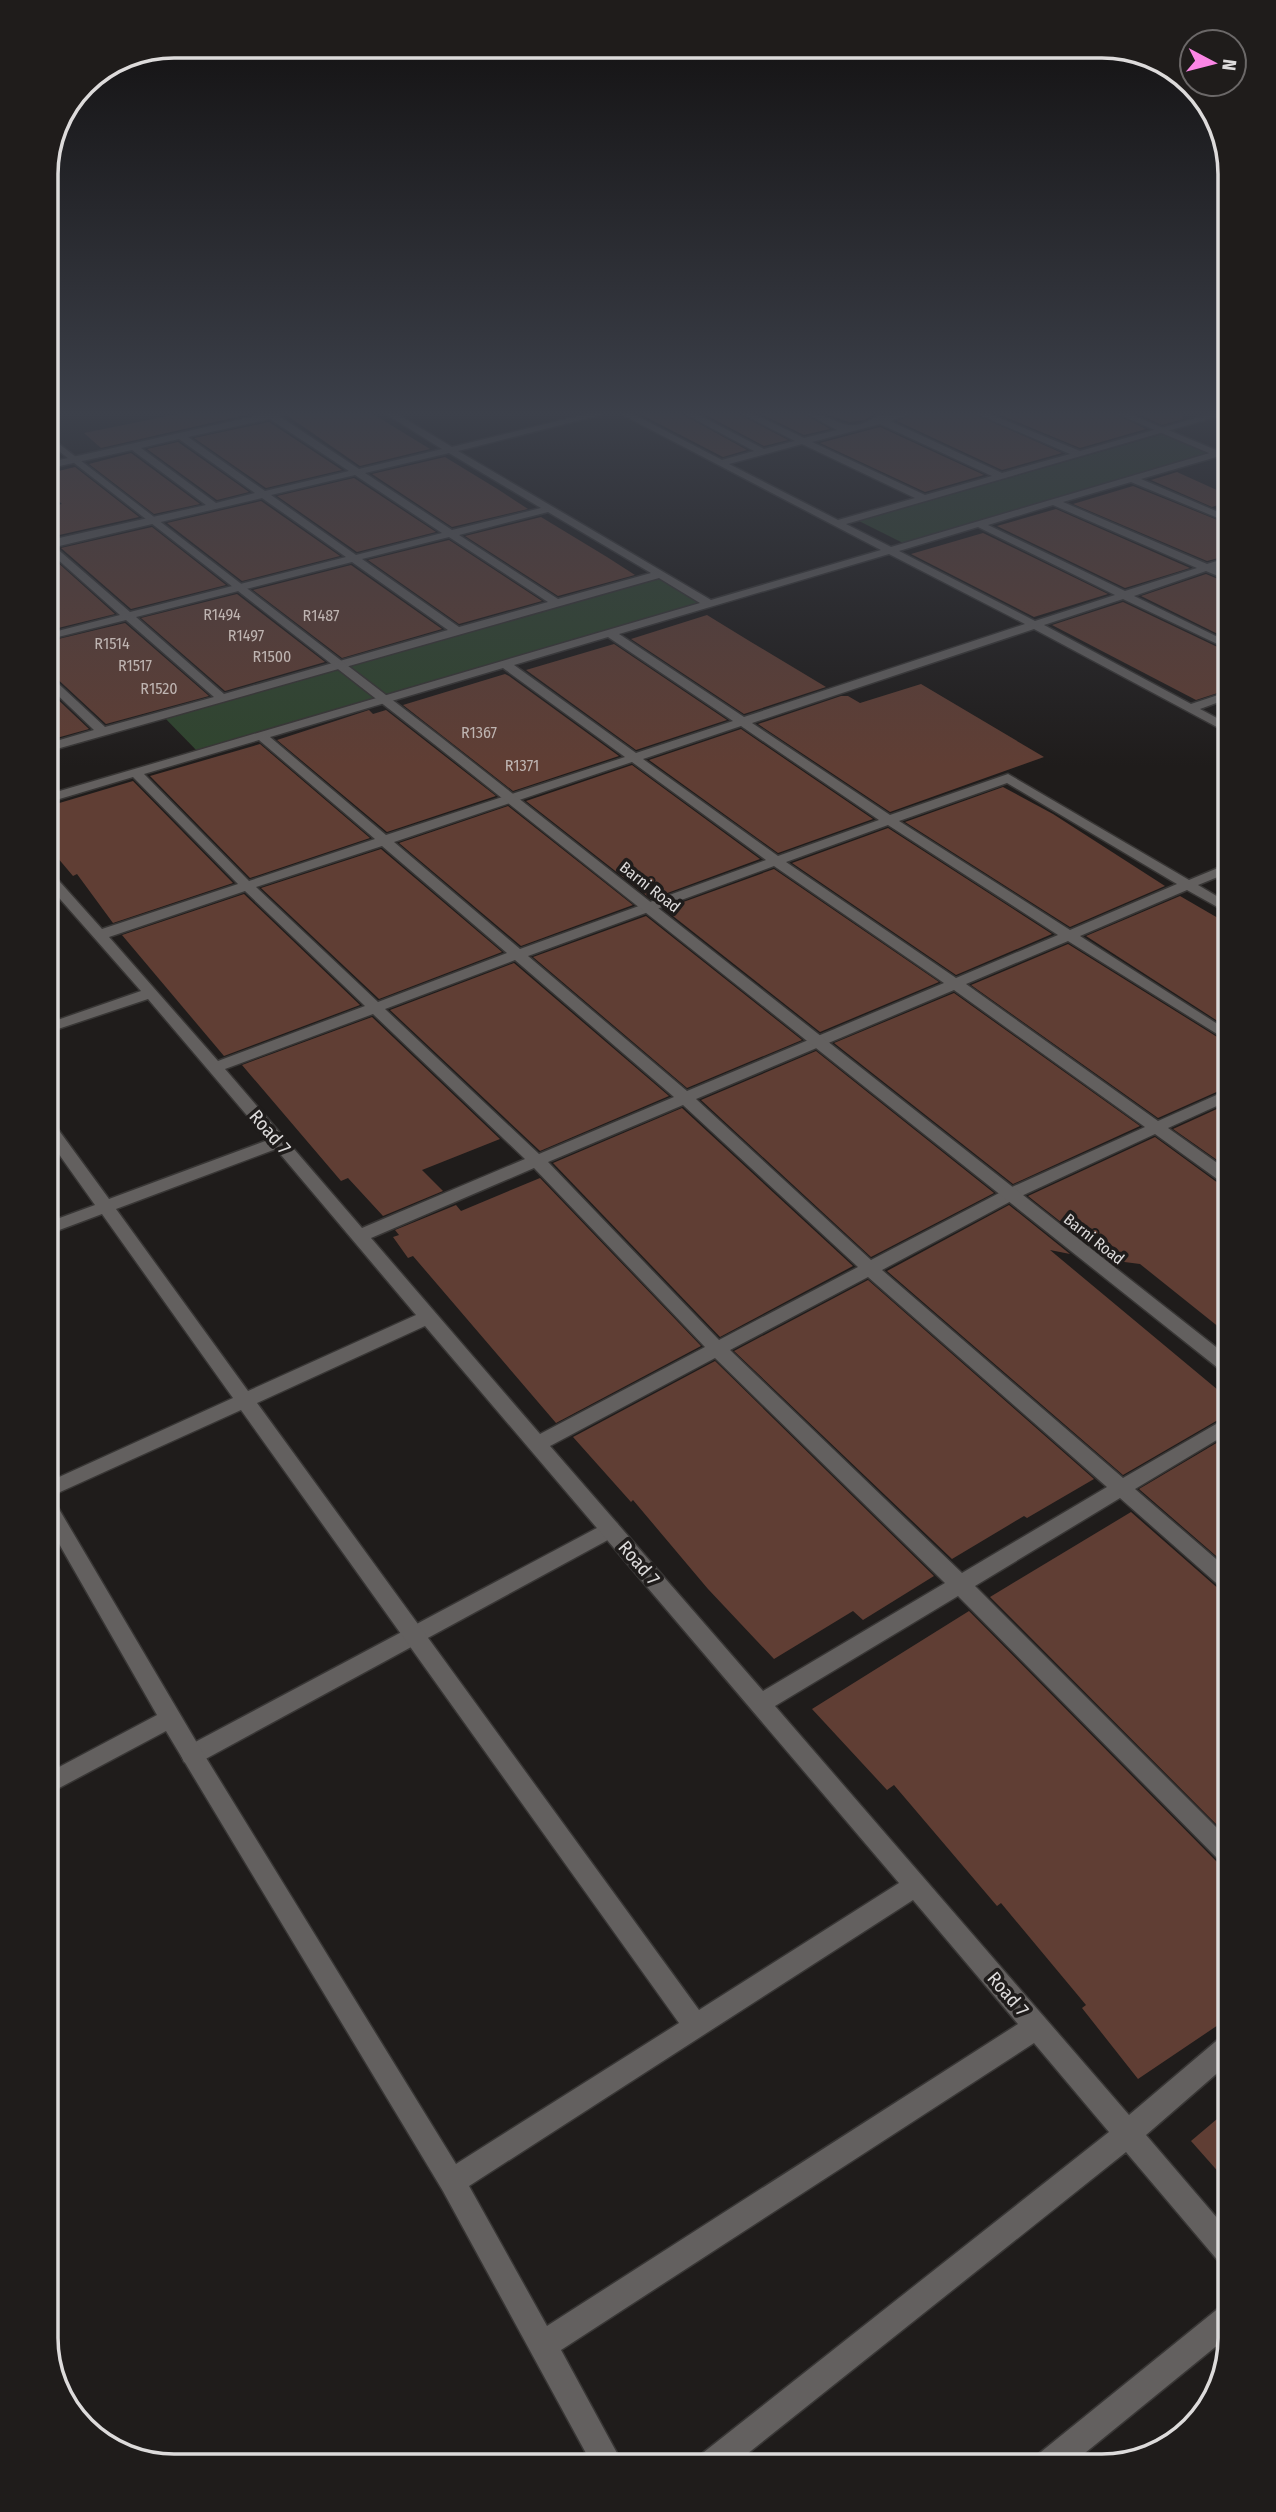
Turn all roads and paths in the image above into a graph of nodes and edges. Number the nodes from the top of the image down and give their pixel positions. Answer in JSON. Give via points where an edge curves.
{"nodes":[{"id":1,"x":107,"y":531,"type":"edge"},
{"id":2,"x":166,"y":531,"type":"edge"},
{"id":3,"x":315,"y":531,"type":"edge"},
{"id":4,"x":447,"y":531,"type":"edge"},
{"id":5,"x":457,"y":531,"type":"edge"},
{"id":6,"x":586,"y":531,"type":"edge"},
{"id":7,"x":854,"y":531,"type":"edge"},
{"id":8,"x":955,"y":531,"type":"edge"},
{"id":9,"x":994,"y":531,"type":"edge"},
{"id":10,"x":1122,"y":531,"type":"edge"},
{"id":11,"x":450,"y":533,"type":"junction"},
{"id":12,"x":58,"y":542,"type":"edge"},
{"id":13,"x":891,"y":551,"type":"junction"},
{"id":14,"x":58,"y":556,"type":"edge"},
{"id":15,"x":353,"y":558,"type":"junction"},
{"id":16,"x":1218,"y":564,"type":"edge"},
{"id":17,"x":1207,"y":568,"type":"junction"},
{"id":18,"x":1218,"y":573,"type":"edge"},
{"id":19,"x":660,"y":574,"type":"junction"},
{"id":20,"x":240,"y":587,"type":"junction"},
{"id":21,"x":1124,"y":595,"type":"junction"},
{"id":22,"x":558,"y":604,"type":"junction"},
{"id":23,"x":710,"y":604,"type":"junction"},
{"id":24,"x":127,"y":617,"type":"junction"},
{"id":25,"x":1035,"y":625,"type":"junction"},
{"id":26,"x":458,"y":632,"type":"junction"},
{"id":27,"x":58,"y":634,"type":"edge"},
{"id":28,"x":610,"y":634,"type":"junction"},
{"id":29,"x":1218,"y":641,"type":"edge"},
{"id":30,"x":505,"y":664,"type":"junction"},
{"id":31,"x":340,"y":665,"type":"junction"},
{"id":32,"x":58,"y":689,"type":"edge"},
{"id":33,"x":222,"y":698,"type":"junction"},
{"id":34,"x":1218,"y":698,"type":"edge"},
{"id":35,"x":385,"y":700,"type":"junction"},
{"id":36,"x":1190,"y":709,"type":"junction"},
{"id":37,"x":740,"y":722,"type":"junction"},
{"id":38,"x":1218,"y":724,"type":"edge"},
{"id":39,"x":103,"y":732,"type":"junction"},
{"id":40,"x":262,"y":736,"type":"junction"},
{"id":41,"x":58,"y":745,"type":"edge"},
{"id":42,"x":632,"y":758,"type":"junction"},
{"id":43,"x":136,"y":773,"type":"junction"},
{"id":44,"x":58,"y":796,"type":"edge"},
{"id":45,"x":509,"y":799,"type":"junction"},
{"id":46,"x":887,"y":819,"type":"junction"},
{"id":47,"x":386,"y":840,"type":"junction"},
{"id":48,"x":775,"y":860,"type":"junction"},
{"id":49,"x":1218,"y":872,"type":"edge"},
{"id":50,"x":1189,"y":884,"type":"junction"},
{"id":51,"x":247,"y":886,"type":"junction"},
{"id":52,"x":58,"y":889,"type":"edge"},
{"id":53,"x":1218,"y":902,"type":"edge"},
{"id":54,"x":646,"y":907,"type":"junction"},
{"id":55,"x":99,"y":935,"type":"junction"},
{"id":56,"x":1068,"y":935,"type":"junction"},
{"id":57,"x":519,"y":954,"type":"junction"},
{"id":58,"x":954,"y":984,"type":"junction"},
{"id":59,"x":151,"y":993,"type":"junction"},
{"id":60,"x":375,"y":1008,"type":"junction"},
{"id":61,"x":58,"y":1025,"type":"edge"},
{"id":62,"x":1218,"y":1030,"type":"edge"},
{"id":63,"x":820,"y":1041,"type":"junction"},
{"id":64,"x":215,"y":1067,"type":"junction"},
{"id":65,"x":685,"y":1098,"type":"junction"},
{"id":66,"x":1218,"y":1100,"type":"edge"},
{"id":67,"x":1156,"y":1128,"type":"junction"},
{"id":68,"x":58,"y":1142,"type":"edge"},
{"id":69,"x":279,"y":1142,"type":"junction"},
{"id":70,"x":537,"y":1161,"type":"junction"},
{"id":71,"x":1218,"y":1172,"type":"edge"},
{"id":72,"x":1009,"y":1195,"type":"junction"},
{"id":73,"x":105,"y":1207,"type":"junction"},
{"id":74,"x":58,"y":1225,"type":"edge"},
{"id":75,"x":359,"y":1236,"type":"junction"},
{"id":76,"x":869,"y":1268,"type":"junction"},
{"id":77,"x":428,"y":1317,"type":"junction"},
{"id":78,"x":717,"y":1349,"type":"junction"},
{"id":79,"x":1218,"y":1358,"type":"edge"},
{"id":80,"x":245,"y":1401,"type":"junction"},
{"id":81,"x":1218,"y":1430,"type":"edge"},
{"id":82,"x":537,"y":1444,"type":"junction"},
{"id":83,"x":58,"y":1486,"type":"edge"},
{"id":84,"x":1123,"y":1487,"type":"junction"},
{"id":85,"x":58,"y":1525,"type":"edge"},
{"id":86,"x":610,"y":1529,"type":"junction"},
{"id":87,"x":1218,"y":1572,"type":"edge"},
{"id":88,"x":960,"y":1584,"type":"junction"},
{"id":89,"x":414,"y":1635,"type":"junction"},
{"id":90,"x":760,"y":1704,"type":"junction"},
{"id":91,"x":171,"y":1718,"type":"junction"},
{"id":92,"x":192,"y":1755,"type":"junction"},
{"id":93,"x":58,"y":1779,"type":"edge"},
{"id":94,"x":1218,"y":1844,"type":"edge"},
{"id":95,"x":915,"y":1886,"type":"junction"},
{"id":96,"x":696,"y":2026,"type":"junction"},
{"id":97,"x":1036,"y":2027,"type":"junction"},
{"id":98,"x":1218,"y":2056,"type":"edge"},
{"id":99,"x":1128,"y":2134,"type":"junction"},
{"id":100,"x":452,"y":2182,"type":"junction"},
{"id":101,"x":1218,"y":2239,"type":"edge"},
{"id":102,"x":1218,"y":2327,"type":"edge"},
{"id":103,"x":542,"y":2346,"type":"junction"},
{"id":104,"x":602,"y":2454,"type":"edge"},
{"id":105,"x":724,"y":2454,"type":"edge"},
{"id":106,"x":1061,"y":2454,"type":"edge"}],
"edges":[{"from":1,"to":12,"type":"street"},
{"from":2,"to":20,"type":"street","name":"Barni Road"},
{"from":3,"to":15,"type":"street"},
{"from":4,"to":11,"type":"street"},
{"from":5,"to":11,"type":"street"},
{"from":6,"to":19,"type":"street"},
{"from":7,"to":13,"type":"street"},
{"from":8,"to":13,"type":"street"},
{"from":9,"to":21,"type":"street"},
{"from":10,"to":17,"type":"street"},
{"from":11,"to":15,"type":"street"},
{"from":11,"to":22,"type":"street"},
{"from":13,"to":23,"type":"street"},
{"from":13,"to":25,"type":"street"},
{"from":14,"to":24,"type":"street"},
{"from":15,"to":20,"type":"street"},
{"from":15,"to":26,"type":"street"},
{"from":16,"to":17,"type":"street"},
{"from":17,"to":18,"type":"street"},
{"from":17,"to":21,"type":"street"},
{"from":19,"to":22,"type":"street"},
{"from":19,"to":23,"type":"street"},
{"from":20,"to":24,"type":"street"},
{"from":20,"to":31,"type":"street","name":"Barni Road"},
{"from":21,"to":25,"type":"street"},
{"from":21,"to":29,"type":"street"},
{"from":22,"to":26,"type":"street"},
{"from":23,"to":28,"type":"street"},
{"from":24,"to":27,"type":"street"},
{"from":24,"to":33,"type":"street"},
{"from":25,"to":36,"type":"street"},
{"from":25,"to":37,"type":"street"},
{"from":26,"to":31,"type":"street"},
{"from":28,"to":30,"type":"street"},
{"from":28,"to":37,"type":"street"},
{"from":30,"to":35,"type":"street"},
{"from":30,"to":42,"type":"street"},
{"from":31,"to":33,"type":"street"},
{"from":31,"to":35,"type":"street","name":"Barni Road"},
{"from":32,"to":39,"type":"street"},
{"from":33,"to":39,"type":"street"},
{"from":34,"to":36,"type":"street"},
{"from":35,"to":40,"type":"street"},
{"from":35,"to":45,"type":"street","name":"Barni Road"},
{"from":36,"to":38,"type":"street"},
{"from":37,"to":42,"type":"street"},
{"from":37,"to":46,"type":"street"},
{"from":39,"to":41,"type":"street"},
{"from":40,"to":43,"type":"street"},
{"from":40,"to":47,"type":"street"},
{"from":42,"to":45,"type":"street"},
{"from":42,"to":48,"type":"street"},
{"from":43,"to":44,"type":"street"},
{"from":43,"to":51,"type":"street"},
{"from":45,"to":47,"type":"street"},
{"from":45,"to":54,"type":"street","name":"Barni Road"},
{"from":46,"to":48,"type":"street"},
{"from":46,"to":50,"type":"street","via":[[1008,778]]},
{"from":46,"to":56,"type":"street"},
{"from":47,"to":51,"type":"street"},
{"from":47,"to":57,"type":"street"},
{"from":48,"to":54,"type":"street"},
{"from":48,"to":58,"type":"street"},
{"from":49,"to":50,"type":"street"},
{"from":50,"to":53,"type":"street"},
{"from":50,"to":56,"type":"street"},
{"from":51,"to":55,"type":"street"},
{"from":51,"to":60,"type":"street"},
{"from":52,"to":55,"type":"street","name":"Road 7"},
{"from":54,"to":57,"type":"street"},
{"from":54,"to":63,"type":"street","name":"Barni Road"},
{"from":55,"to":59,"type":"street","name":"Road 7"},
{"from":56,"to":58,"type":"street"},
{"from":56,"to":62,"type":"street"},
{"from":57,"to":60,"type":"street"},
{"from":57,"to":65,"type":"street"},
{"from":58,"to":63,"type":"street"},
{"from":58,"to":67,"type":"street"},
{"from":59,"to":61,"type":"street"},
{"from":59,"to":64,"type":"street","name":"Road 7"},
{"from":60,"to":64,"type":"street"},
{"from":60,"to":70,"type":"street"},
{"from":63,"to":65,"type":"street"},
{"from":63,"to":72,"type":"street","name":"Barni Road"},
{"from":64,"to":69,"type":"street","name":"Road 7"},
{"from":65,"to":70,"type":"street"},
{"from":65,"to":76,"type":"street"},
{"from":66,"to":67,"type":"street"},
{"from":67,"to":71,"type":"street"},
{"from":67,"to":72,"type":"street"},
{"from":68,"to":73,"type":"street"},
{"from":69,"to":73,"type":"street"},
{"from":69,"to":75,"type":"street","name":"Road 7"},
{"from":70,"to":75,"type":"street"},
{"from":70,"to":78,"type":"street"},
{"from":72,"to":76,"type":"street"},
{"from":72,"to":79,"type":"street","name":"Barni Road"},
{"from":73,"to":74,"type":"street"},
{"from":73,"to":80,"type":"street"},
{"from":75,"to":77,"type":"street","name":"Road 7"},
{"from":76,"to":78,"type":"street"},
{"from":76,"to":84,"type":"street"},
{"from":77,"to":80,"type":"street"},
{"from":77,"to":82,"type":"street","name":"Road 7"},
{"from":78,"to":82,"type":"street"},
{"from":78,"to":88,"type":"street"},
{"from":80,"to":83,"type":"street"},
{"from":80,"to":89,"type":"street"},
{"from":81,"to":84,"type":"street"},
{"from":82,"to":86,"type":"street","name":"Road 7"},
{"from":84,"to":87,"type":"street"},
{"from":84,"to":88,"type":"street"},
{"from":85,"to":91,"type":"street"},
{"from":86,"to":89,"type":"street"},
{"from":86,"to":90,"type":"street","name":"Road 7"},
{"from":88,"to":90,"type":"street"},
{"from":88,"to":94,"type":"street"},
{"from":89,"to":92,"type":"street"},
{"from":89,"to":96,"type":"street"},
{"from":90,"to":95,"type":"street","name":"Road 7"},
{"from":91,"to":92,"type":"street"},
{"from":91,"to":93,"type":"street"},
{"from":92,"to":100,"type":"street"},
{"from":95,"to":96,"type":"street"},
{"from":95,"to":97,"type":"street","name":"Road 7"},
{"from":96,"to":100,"type":"street"},
{"from":97,"to":99,"type":"street","name":"Road 7"},
{"from":97,"to":103,"type":"street"},
{"from":98,"to":99,"type":"street"},
{"from":99,"to":101,"type":"street","name":"Road 7"},
{"from":99,"to":105,"type":"street"},
{"from":100,"to":103,"type":"street"},
{"from":102,"to":106,"type":"street"},
{"from":103,"to":104,"type":"street"}]}
